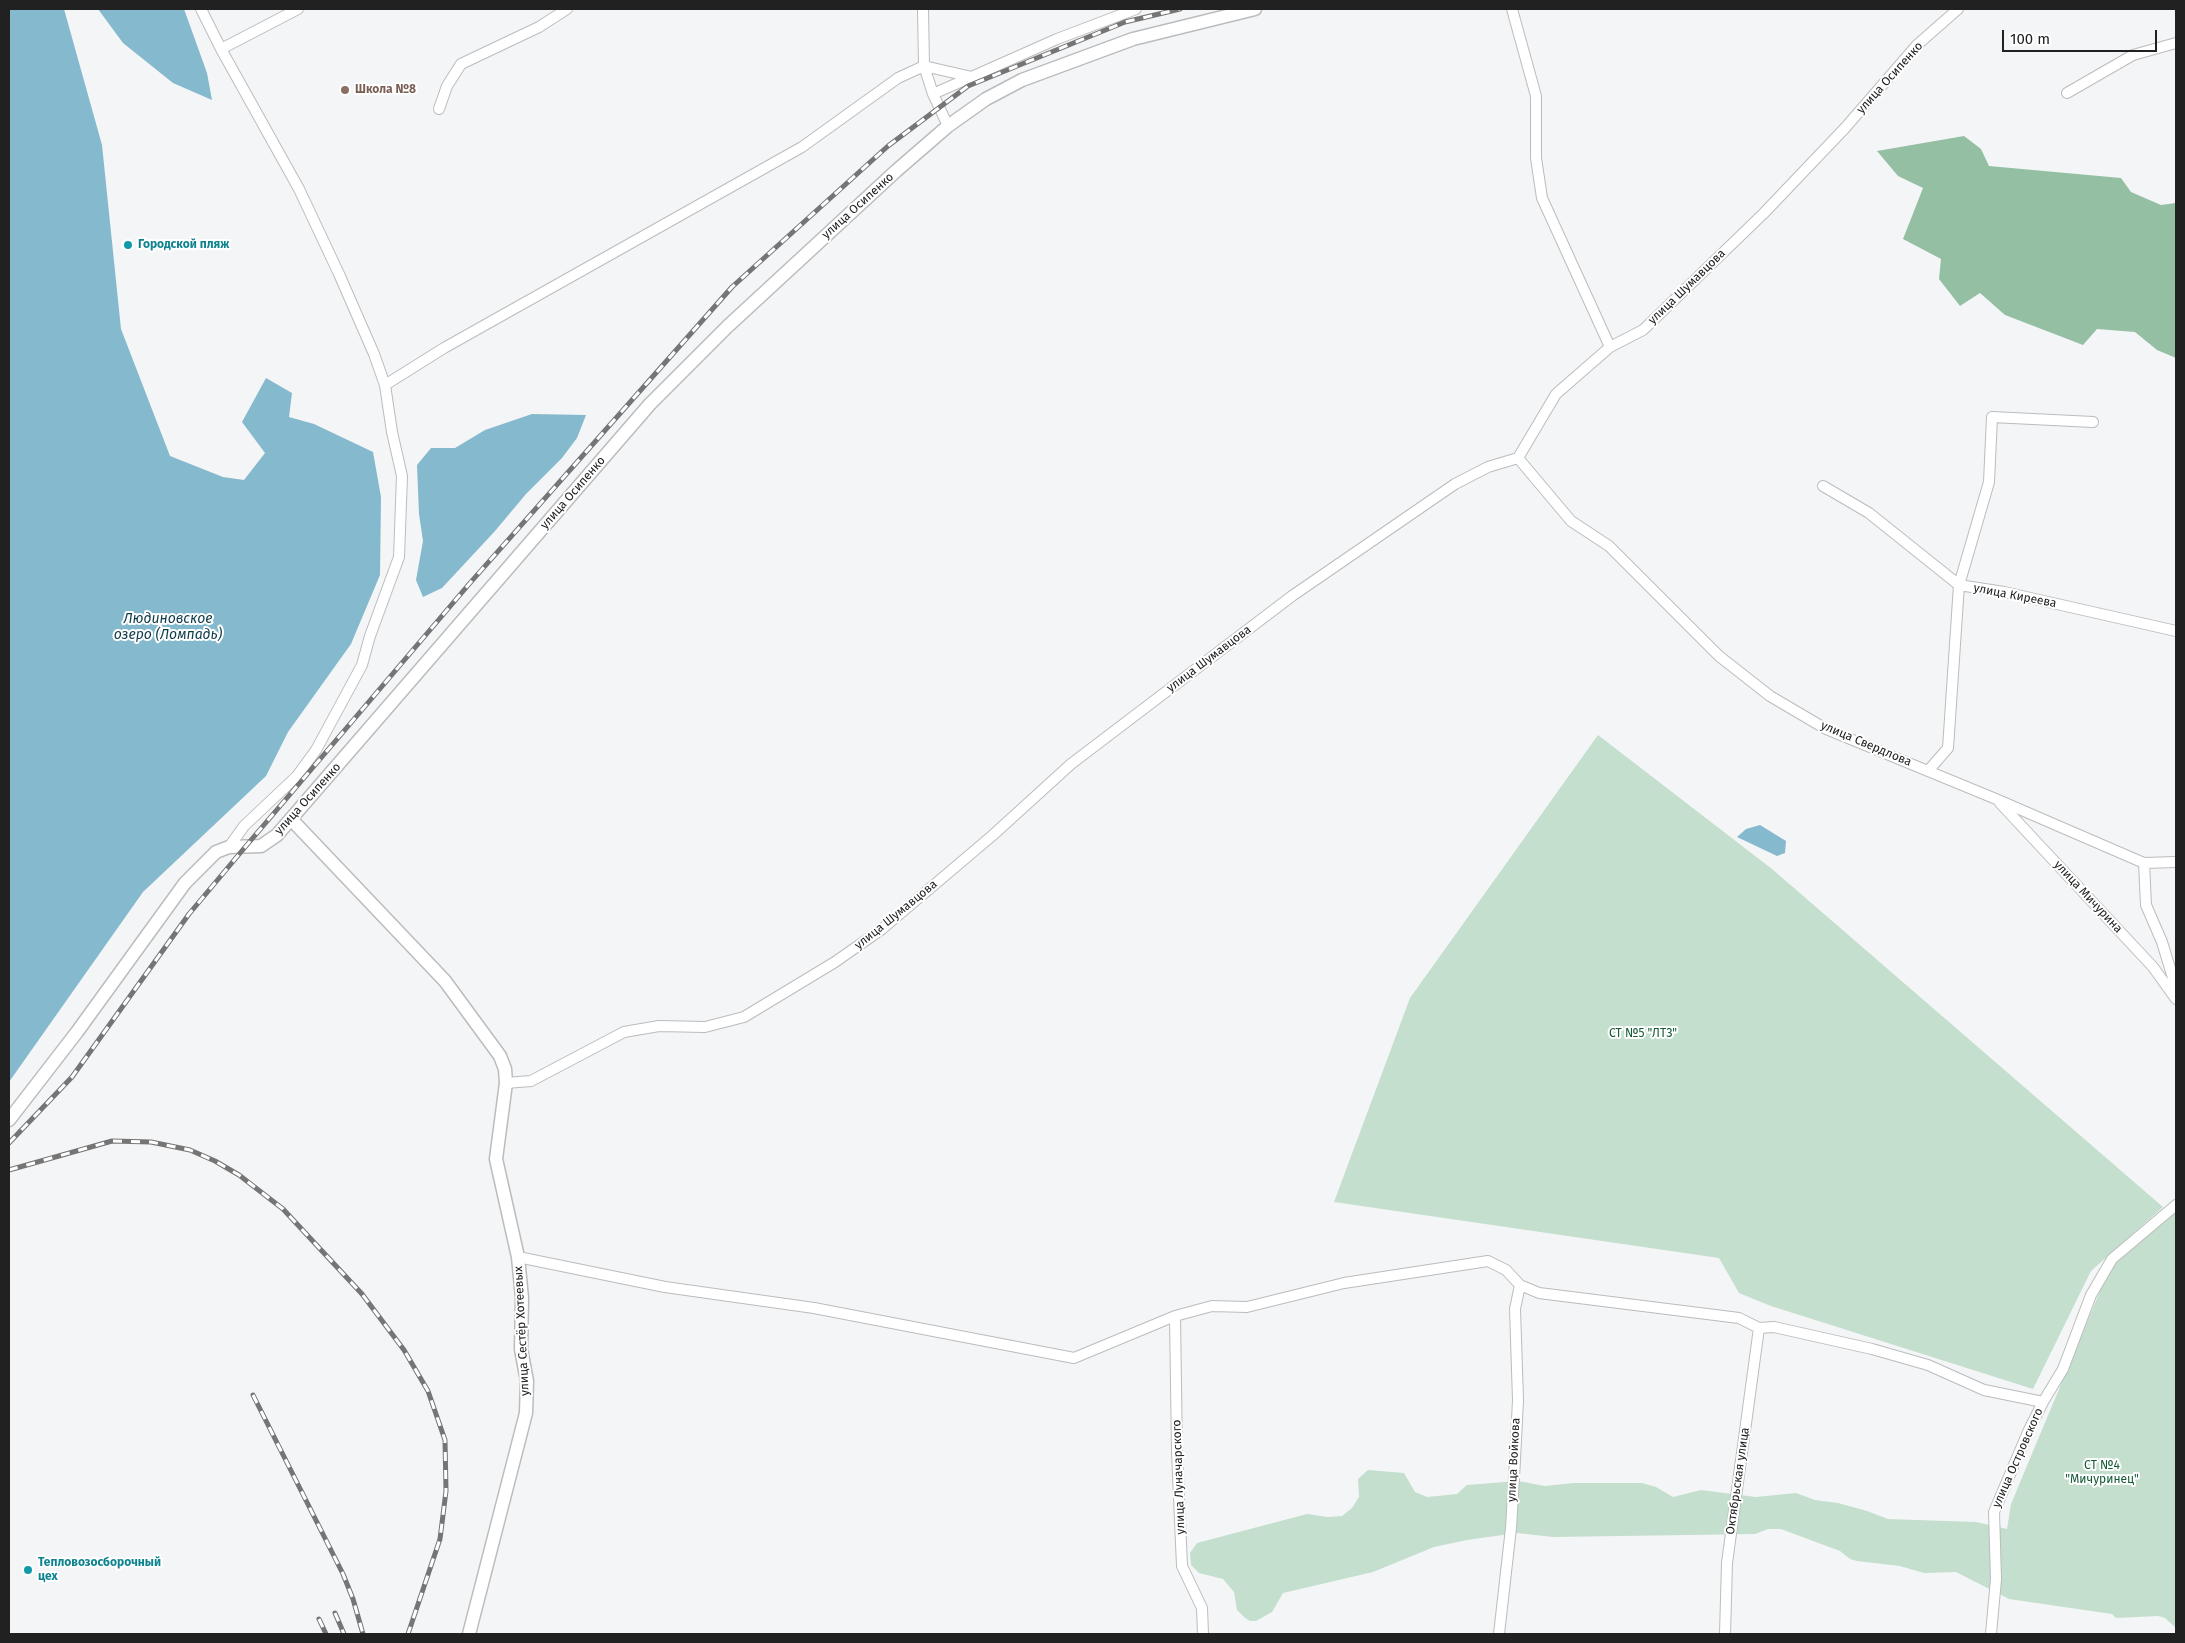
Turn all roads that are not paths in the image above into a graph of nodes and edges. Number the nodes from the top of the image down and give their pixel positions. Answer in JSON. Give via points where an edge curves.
{"nodes":[{"id":1,"x":201,"y":9,"type":"edge"},
{"id":2,"x":298,"y":9,"type":"edge"},
{"id":3,"x":567,"y":9,"type":"edge"},
{"id":4,"x":923,"y":9,"type":"edge"},
{"id":5,"x":1136,"y":9,"type":"edge"},
{"id":6,"x":1255,"y":9,"type":"edge"},
{"id":7,"x":1512,"y":9,"type":"edge"},
{"id":8,"x":1958,"y":9,"type":"edge"},
{"id":9,"x":2176,"y":43,"type":"edge"},
{"id":10,"x":221,"y":49,"type":"junction"},
{"id":11,"x":924,"y":66,"type":"junction"},
{"id":12,"x":972,"y":76,"type":"junction"},
{"id":13,"x":2067,"y":93,"type":"dead end"},
{"id":14,"x":933,"y":94,"type":"junction"},
{"id":15,"x":439,"y":109,"type":"dead end"},
{"id":16,"x":948,"y":126,"type":"junction"},
{"id":17,"x":1845,"y":128,"type":"joint"},
{"id":18,"x":1610,"y":347,"type":"junction"},
{"id":19,"x":385,"y":385,"type":"junction"},
{"id":20,"x":2093,"y":422,"type":"dead end"},
{"id":21,"x":1518,"y":458,"type":"junction"},
{"id":22,"x":1823,"y":486,"type":"dead end"},
{"id":23,"x":1959,"y":585,"type":"junction"},
{"id":24,"x":2176,"y":631,"type":"edge"},
{"id":25,"x":1928,"y":771,"type":"junction"},
{"id":26,"x":1996,"y":799,"type":"junction"},
{"id":27,"x":291,"y":820,"type":"junction"},
{"id":28,"x":229,"y":847,"type":"junction"},
{"id":29,"x":2176,"y":862,"type":"edge"},
{"id":30,"x":2144,"y":863,"type":"junction"},
{"id":31,"x":2176,"y":988,"type":"edge"},
{"id":32,"x":2176,"y":999,"type":"edge"},
{"id":33,"x":506,"y":1083,"type":"junction"},
{"id":34,"x":9,"y":1120,"type":"edge"},
{"id":35,"x":2176,"y":1206,"type":"edge"},
{"id":36,"x":518,"y":1258,"type":"junction"},
{"id":37,"x":1520,"y":1286,"type":"junction"},
{"id":38,"x":1175,"y":1316,"type":"junction"},
{"id":39,"x":1759,"y":1328,"type":"junction"},
{"id":40,"x":2042,"y":1402,"type":"junction"},
{"id":41,"x":469,"y":1634,"type":"edge"},
{"id":42,"x":1203,"y":1634,"type":"edge"},
{"id":43,"x":1499,"y":1634,"type":"edge"},
{"id":44,"x":1726,"y":1634,"type":"edge"},
{"id":45,"x":1991,"y":1634,"type":"edge"}],
"edges":[{"from":1,"to":10,"type":"street"},
{"from":2,"to":10,"type":"street"},
{"from":3,"to":15,"type":"street","via":[[539,27],[461,64],[447,86]]},
{"from":4,"to":11,"type":"street"},
{"from":5,"to":12,"type":"street"},
{"from":6,"to":16,"type":"street","name":"улица Осипенко","via":[[1132,39],[1058,66],[986,99]]},
{"from":7,"to":18,"type":"street","via":[[1536,96],[1536,158],[1542,198]]},
{"from":8,"to":17,"type":"street","name":"улица Осипенко","via":[[1917,45]]},
{"from":9,"to":13,"type":"street","via":[[2133,55]]},
{"from":10,"to":19,"type":"street","via":[[298,189],[339,274]]},
{"from":11,"to":12,"type":"street"},
{"from":11,"to":14,"type":"street"},
{"from":11,"to":19,"type":"street","via":[[898,78],[802,147],[444,348]]},
{"from":12,"to":14,"type":"street"},
{"from":14,"to":16,"type":"street"},
{"from":16,"to":27,"type":"street","name":"улица Осипенко","via":[[727,327],[650,404]]},
{"from":17,"to":18,"type":"street","name":"улица Шумавцова","via":[[1764,214],[1643,330]]},
{"from":18,"to":21,"type":"street","name":"улица Шумавцова","via":[[1556,394]]},
{"from":19,"to":28,"type":"street","via":[[402,476],[399,557],[362,665],[316,750],[297,776],[244,826]]},
{"from":20,"to":23,"type":"street","via":[[1992,417],[1989,482]]},
{"from":21,"to":25,"type":"street","name":"улица Свердлова","via":[[1571,521],[1609,546],[1719,656],[1770,696],[1826,729]]},
{"from":21,"to":33,"type":"street","name":"улица Шумавцова","via":[[1488,467],[1455,484],[1292,596],[1072,764],[882,929],[835,962],[744,1017],[705,1027],[660,1026],[624,1032],[531,1081]]},
{"from":22,"to":23,"type":"street","name":"улица Киреева","via":[[1869,514]]},
{"from":23,"to":24,"type":"street","name":"улица Киреева"},
{"from":23,"to":25,"type":"street","via":[[1948,748]]},
{"from":25,"to":26,"type":"street","name":"улица Свердлова"},
{"from":26,"to":30,"type":"street","name":"улица Свердлова"},
{"from":26,"to":32,"type":"street","name":"улица Мичурина","via":[[2153,967]]},
{"from":27,"to":28,"type":"street","name":"улица Осипенко","via":[[261,846]]},
{"from":27,"to":33,"type":"street","name":"улица Сестёр Хотеевых","via":[[445,981],[500,1056]]},
{"from":28,"to":34,"type":"street","name":"улица Осипенко","via":[[216,852],[185,883]]},
{"from":29,"to":30,"type":"street","name":"улица Свердлова"},
{"from":30,"to":31,"type":"street","via":[[2146,905]]},
{"from":33,"to":36,"type":"street","name":"улица Сестёр Хотеевых","via":[[496,1159]]},
{"from":35,"to":40,"type":"street","name":"улица Островского","via":[[2112,1259],[2091,1296],[2063,1369]]},
{"from":36,"to":38,"type":"street","via":[[665,1287],[814,1308],[1074,1358]]},
{"from":36,"to":41,"type":"street","name":"улица Сестёр Хотеевых","via":[[522,1298],[521,1349],[527,1381],[526,1413]]},
{"from":37,"to":38,"type":"street","via":[[1506,1270],[1488,1261],[1344,1283],[1247,1307],[1212,1306]]},
{"from":37,"to":39,"type":"street","via":[[1540,1293],[1739,1318]]},
{"from":37,"to":43,"type":"street","name":"улица Войкова","via":[[1515,1309],[1518,1400],[1514,1479]]},
{"from":38,"to":42,"type":"street","name":"улица Луначарского","via":[[1182,1566],[1202,1608]]},
{"from":39,"to":40,"type":"street","via":[[1774,1327],[1872,1349],[1928,1366],[1984,1390]]},
{"from":39,"to":44,"type":"street","name":"Октябрьская улица","via":[[1727,1563]]},
{"from":40,"to":45,"type":"street","name":"улица Островского","via":[[1994,1512],[1996,1579]]}]}
